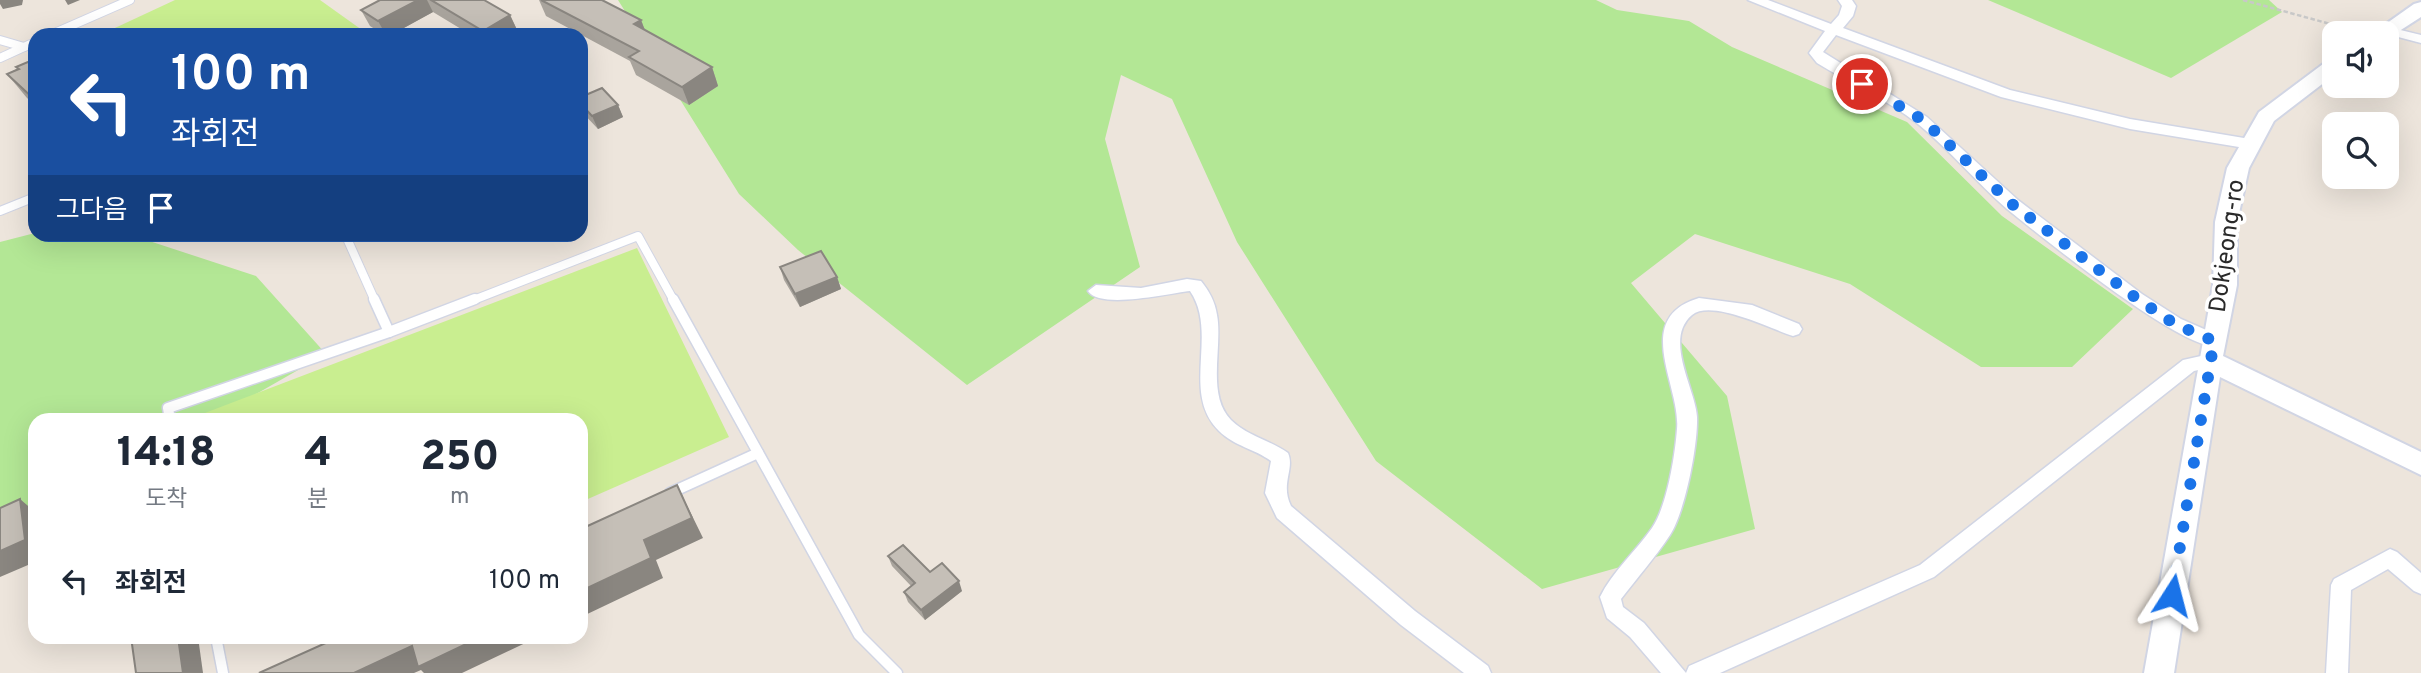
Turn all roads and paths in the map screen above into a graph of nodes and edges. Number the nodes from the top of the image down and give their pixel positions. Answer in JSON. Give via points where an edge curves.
{"nodes":[{"id":1,"x":130,"y":0,"type":"edge"},
{"id":2,"x":1755,"y":0,"type":"edge"},
{"id":3,"x":1845,"y":0,"type":"edge"},
{"id":4,"x":2243,"y":0,"type":"edge"},
{"id":5,"x":2421,"y":8,"type":"edge"},
{"id":6,"x":2322,"y":22,"type":"edge"},
{"id":7,"x":2399,"y":23,"type":"edge"},
{"id":8,"x":71,"y":28,"type":"edge"},
{"id":9,"x":1835,"y":30,"type":"junction"},
{"id":10,"x":2399,"y":35,"type":"edge"},
{"id":11,"x":2421,"y":39,"type":"edge"},
{"id":12,"x":0,"y":40,"type":"edge"},
{"id":13,"x":28,"y":45,"type":"edge"},
{"id":14,"x":24,"y":47,"type":"junction"},
{"id":15,"x":0,"y":58,"type":"edge"},
{"id":16,"x":2322,"y":74,"type":"edge"},
{"id":17,"x":2251,"y":145,"type":"junction"},
{"id":18,"x":28,"y":200,"type":"edge"},
{"id":19,"x":0,"y":211,"type":"edge"},
{"id":20,"x":349,"y":242,"type":"edge"},
{"id":21,"x":1096,"y":291,"type":"dead end"},
{"id":22,"x":1793,"y":328,"type":"dead end"},
{"id":23,"x":389,"y":332,"type":"junction"},
{"id":24,"x":2212,"y":351,"type":"junction"},
{"id":25,"x":169,"y":413,"type":"edge"},
{"id":26,"x":758,"y":453,"type":"junction"},
{"id":27,"x":2421,"y":464,"type":"edge"},
{"id":28,"x":657,"y":499,"type":"edge"},
{"id":29,"x":2421,"y":585,"type":"edge"},
{"id":30,"x":217,"y":644,"type":"edge"},
{"id":31,"x":223,"y":673,"type":"edge"},
{"id":32,"x":897,"y":673,"type":"edge"},
{"id":33,"x":1480,"y":673,"type":"edge"},
{"id":34,"x":1675,"y":673,"type":"edge"},
{"id":35,"x":1697,"y":673,"type":"edge"},
{"id":36,"x":2159,"y":673,"type":"edge"},
{"id":37,"x":2337,"y":673,"type":"edge"}],
"edges":[{"from":1,"to":8,"type":"lane"},
{"from":2,"to":9,"type":"street"},
{"from":3,"to":9,"type":"street","via":[[1849,6],[1846,16]]},
{"from":4,"to":6,"type":"path"},
{"from":5,"to":7,"type":"street"},
{"from":9,"to":17,"type":"street","via":[[2031,101]]},
{"from":9,"to":24,"type":"street","via":[[1818,47],[1816,53],[1822,60],[1923,120],[2012,204]]},
{"from":10,"to":11,"type":"street"},
{"from":12,"to":14,"type":"lane"},
{"from":13,"to":14,"type":"lane"},
{"from":14,"to":15,"type":"lane"},
{"from":16,"to":17,"type":"street","name":"Dokjeong-ro","via":[[2266,117]]},
{"from":17,"to":24,"type":"street","name":"Dokjeong-ro","via":[[2238,168],[2226,222],[2225,285]]},
{"from":18,"to":19,"type":"lane"},
{"from":20,"to":23,"type":"lane"},
{"from":21,"to":33,"type":"street","via":[[1141,294],[1195,285],[1202,292],[1210,334],[1209,400],[1219,419],[1242,440],[1281,458],[1275,493],[1284,512]]},
{"from":22,"to":34,"type":"street","via":[[1752,311],[1699,304],[1685,311],[1674,326],[1672,362],[1688,414],[1684,463],[1663,529],[1610,597],[1614,612],[1637,630]]},
{"from":23,"to":25,"type":"lane","via":[[168,408]]},
{"from":23,"to":26,"type":"lane","via":[[638,236]]},
{"from":24,"to":27,"type":"street"},
{"from":24,"to":35,"type":"street","via":[[1927,571]]},
{"from":24,"to":36,"type":"street","name":"Dokjeong-ro"},
{"from":26,"to":28,"type":"lane"},
{"from":26,"to":32,"type":"lane","via":[[859,635]]},
{"from":29,"to":37,"type":"street","via":[[2390,558],[2341,585]]},
{"from":30,"to":31,"type":"lane"}]}
